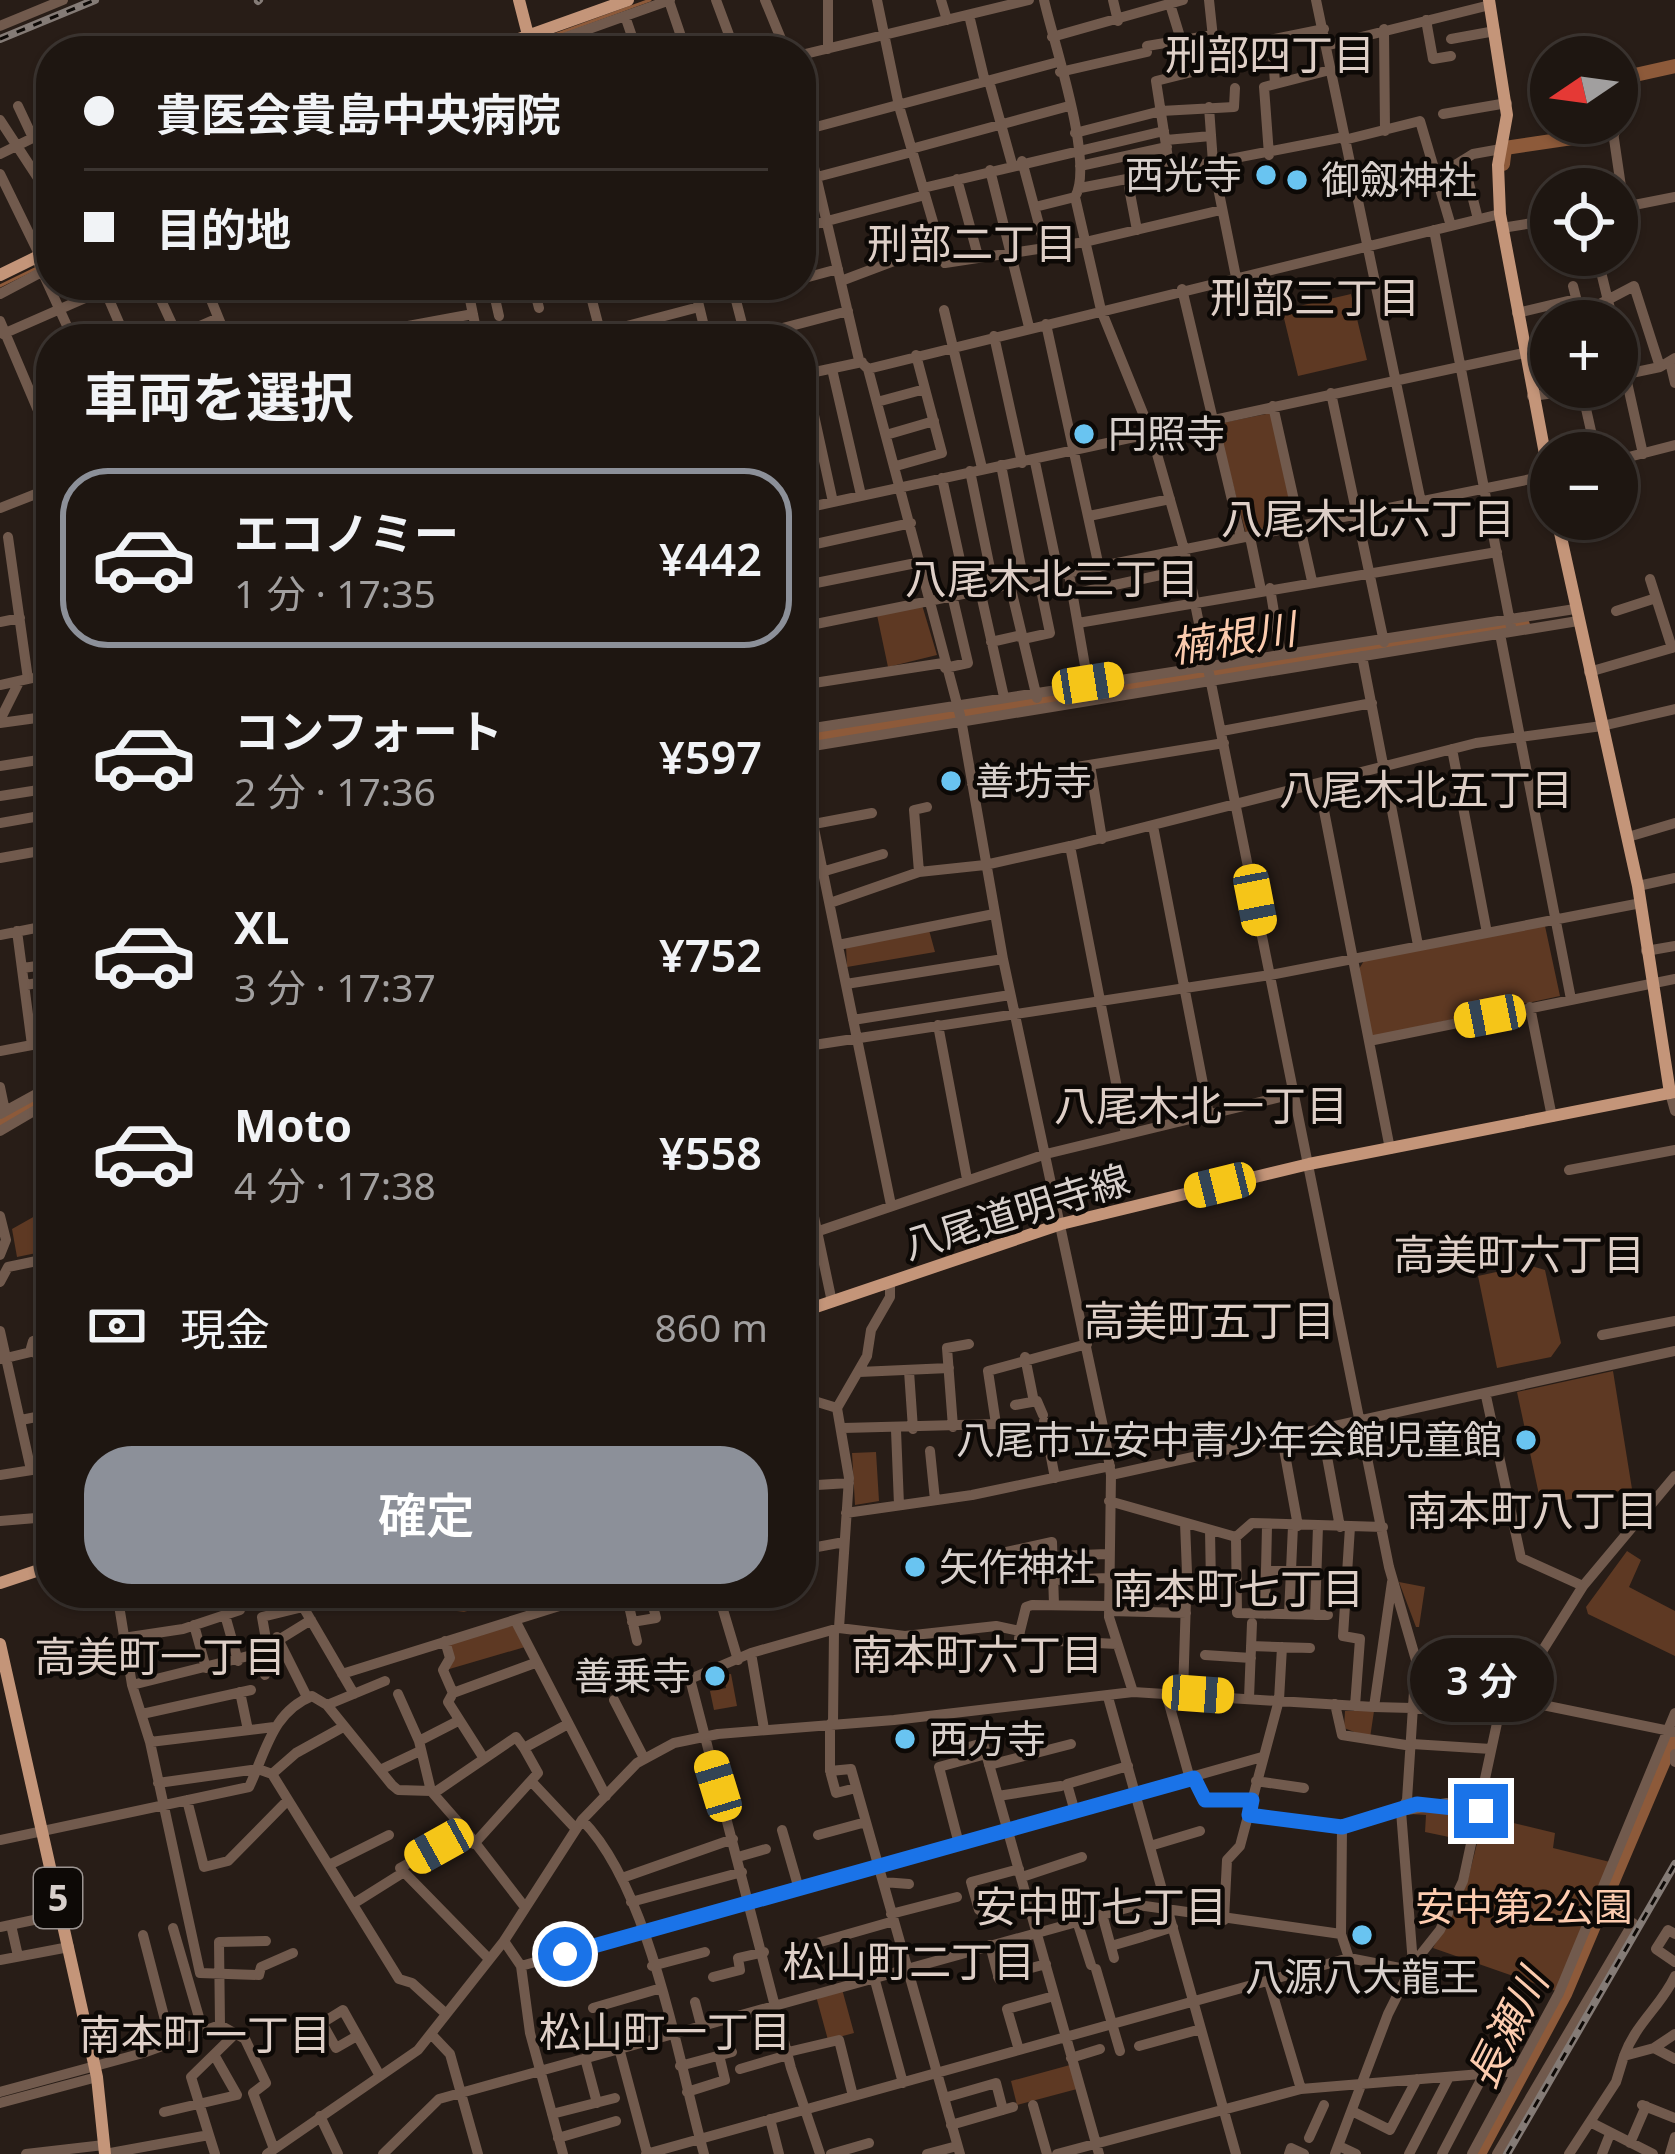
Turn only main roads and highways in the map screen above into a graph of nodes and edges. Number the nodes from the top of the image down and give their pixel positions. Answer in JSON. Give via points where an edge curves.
{"nodes":[{"id":1,"x":519,"y":0,"type":"edge"},
{"id":2,"x":628,"y":0,"type":"edge"},
{"id":3,"x":1490,"y":2,"type":"edge"},
{"id":4,"x":528,"y":36,"type":"edge"},
{"id":5,"x":553,"y":36,"type":"edge"},
{"id":6,"x":36,"y":263,"type":"edge"},
{"id":7,"x":2,"y":270,"type":"edge"},
{"id":8,"x":1540,"y":432,"type":"edge"},
{"id":9,"x":1562,"y":540,"type":"edge"},
{"id":10,"x":1672,"y":1093,"type":"edge"},
{"id":11,"x":816,"y":1307,"type":"edge"},
{"id":12,"x":36,"y":1571,"type":"edge"},
{"id":13,"x":0,"y":1583,"type":"edge"},
{"id":14,"x":0,"y":1644,"type":"edge"},
{"id":15,"x":7,"y":1709,"type":"edge"},
{"id":16,"x":104,"y":2150,"type":"edge"}],
"edges":[{"from":1,"to":4,"type":"main road"},
{"from":2,"to":5,"type":"main road"},
{"from":3,"to":8,"type":"main road","via":[[1507,103],[1501,221]]},
{"from":6,"to":7,"type":"main road"},
{"from":9,"to":10,"type":"main road","via":[[1639,886]]},
{"from":10,"to":11,"type":"main road","name":"八尾道明寺線","via":[[1309,1164],[1061,1224]]},
{"from":12,"to":13,"type":"main road"},
{"from":14,"to":15,"type":"main road","number":"5"},
{"from":15,"to":16,"type":"main road","number":"5","via":[[62,1914]]}]}
